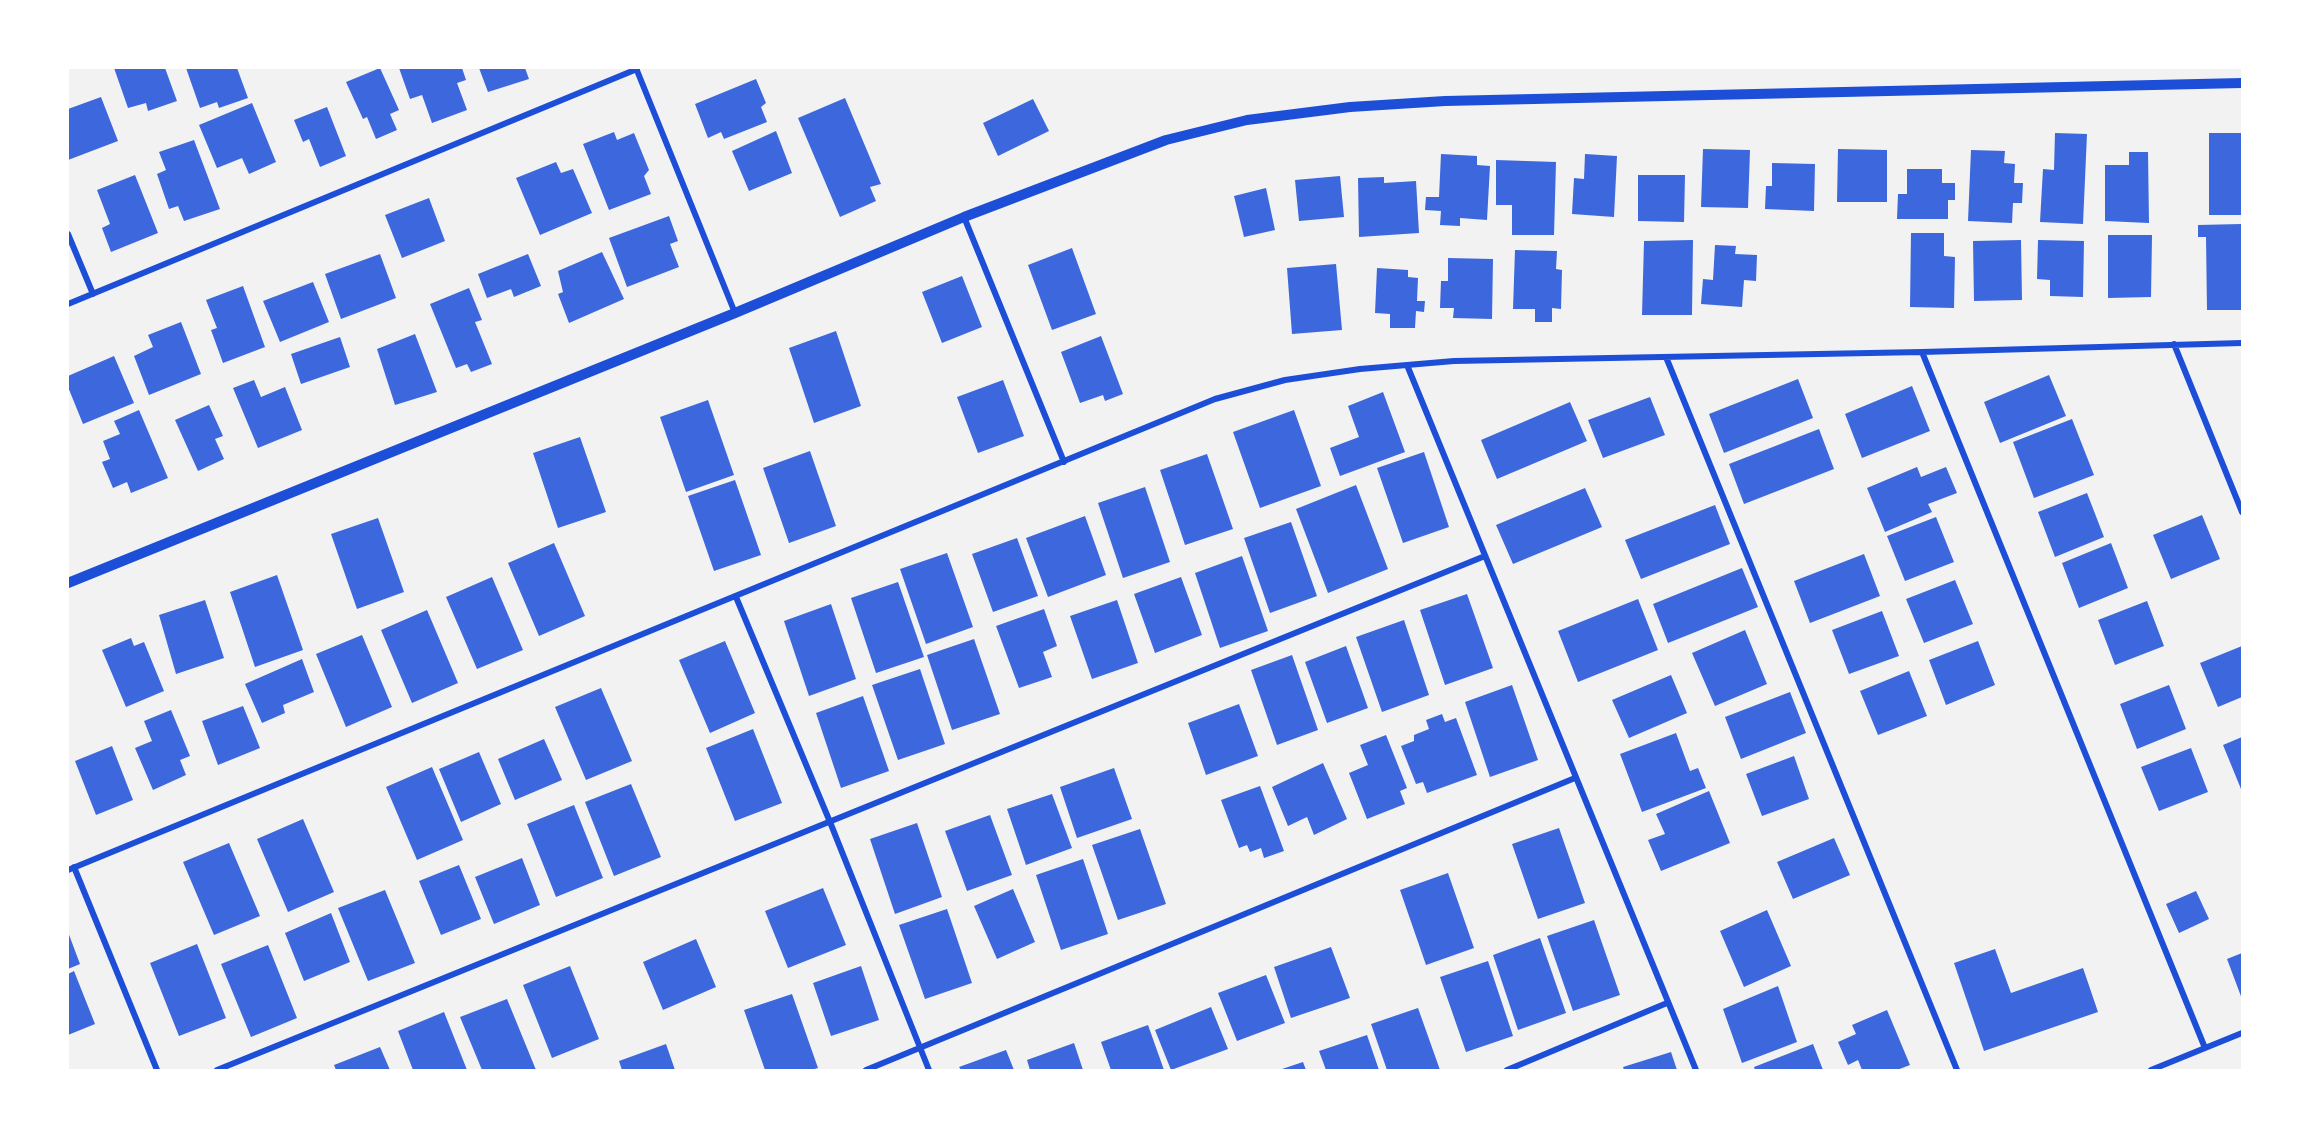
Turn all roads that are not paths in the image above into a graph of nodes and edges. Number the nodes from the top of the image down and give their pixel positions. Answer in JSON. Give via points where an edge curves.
{"nodes":[{"id":1,"x":637,"y":68,"type":"edge"},
{"id":2,"x":2242,"y":83,"type":"edge"},
{"id":3,"x":964,"y":218,"type":"junction"},
{"id":4,"x":68,"y":234,"type":"edge"},
{"id":5,"x":93,"y":294,"type":"junction"},
{"id":6,"x":68,"y":304,"type":"edge"},
{"id":7,"x":735,"y":313,"type":"junction"},
{"id":8,"x":2242,"y":343,"type":"edge"},
{"id":9,"x":2174,"y":344,"type":"junction"},
{"id":10,"x":1922,"y":352,"type":"junction"},
{"id":11,"x":1666,"y":357,"type":"junction"},
{"id":12,"x":1407,"y":365,"type":"junction"},
{"id":13,"x":1064,"y":462,"type":"junction"},
{"id":14,"x":2242,"y":512,"type":"edge"},
{"id":15,"x":1485,"y":556,"type":"junction"},
{"id":16,"x":68,"y":584,"type":"edge"},
{"id":17,"x":736,"y":597,"type":"junction"},
{"id":18,"x":1575,"y":778,"type":"junction"},
{"id":19,"x":830,"y":822,"type":"junction"},
{"id":20,"x":71,"y":868,"type":"edge"},
{"id":21,"x":1667,"y":1003,"type":"junction"},
{"id":22,"x":2242,"y":1033,"type":"edge"},
{"id":23,"x":920,"y":1048,"type":"junction"},
{"id":24,"x":2205,"y":1048,"type":"junction"},
{"id":25,"x":157,"y":1071,"type":"edge"},
{"id":26,"x":217,"y":1071,"type":"edge"},
{"id":27,"x":866,"y":1071,"type":"edge"},
{"id":28,"x":929,"y":1071,"type":"edge"},
{"id":29,"x":1507,"y":1071,"type":"edge"},
{"id":30,"x":1696,"y":1071,"type":"edge"},
{"id":31,"x":1957,"y":1071,"type":"edge"},
{"id":32,"x":2151,"y":1071,"type":"edge"}],
"edges":[{"from":1,"to":5,"type":"street"},
{"from":1,"to":7,"type":"street"},
{"from":2,"to":3,"type":"street","via":[[1445,101],[1350,107],[1246,120],[1166,140]]},
{"from":3,"to":7,"type":"street"},
{"from":3,"to":13,"type":"street"},
{"from":4,"to":5,"type":"street"},
{"from":5,"to":6,"type":"street"},
{"from":7,"to":16,"type":"street"},
{"from":8,"to":9,"type":"street"},
{"from":9,"to":10,"type":"street"},
{"from":9,"to":14,"type":"street"},
{"from":10,"to":11,"type":"street"},
{"from":10,"to":24,"type":"street"},
{"from":11,"to":12,"type":"street"},
{"from":11,"to":31,"type":"street"},
{"from":12,"to":13,"type":"street","via":[[1285,380],[1215,399]]},
{"from":12,"to":15,"type":"street"},
{"from":13,"to":17,"type":"street"},
{"from":15,"to":18,"type":"street"},
{"from":15,"to":19,"type":"street"},
{"from":17,"to":19,"type":"street"},
{"from":17,"to":20,"type":"street"},
{"from":18,"to":21,"type":"street"},
{"from":18,"to":23,"type":"street"},
{"from":19,"to":23,"type":"street"},
{"from":19,"to":26,"type":"street"},
{"from":20,"to":25,"type":"street"},
{"from":21,"to":29,"type":"street"},
{"from":21,"to":30,"type":"street"},
{"from":22,"to":24,"type":"street"},
{"from":23,"to":27,"type":"street"},
{"from":23,"to":28,"type":"street"},
{"from":24,"to":32,"type":"street"}]}
